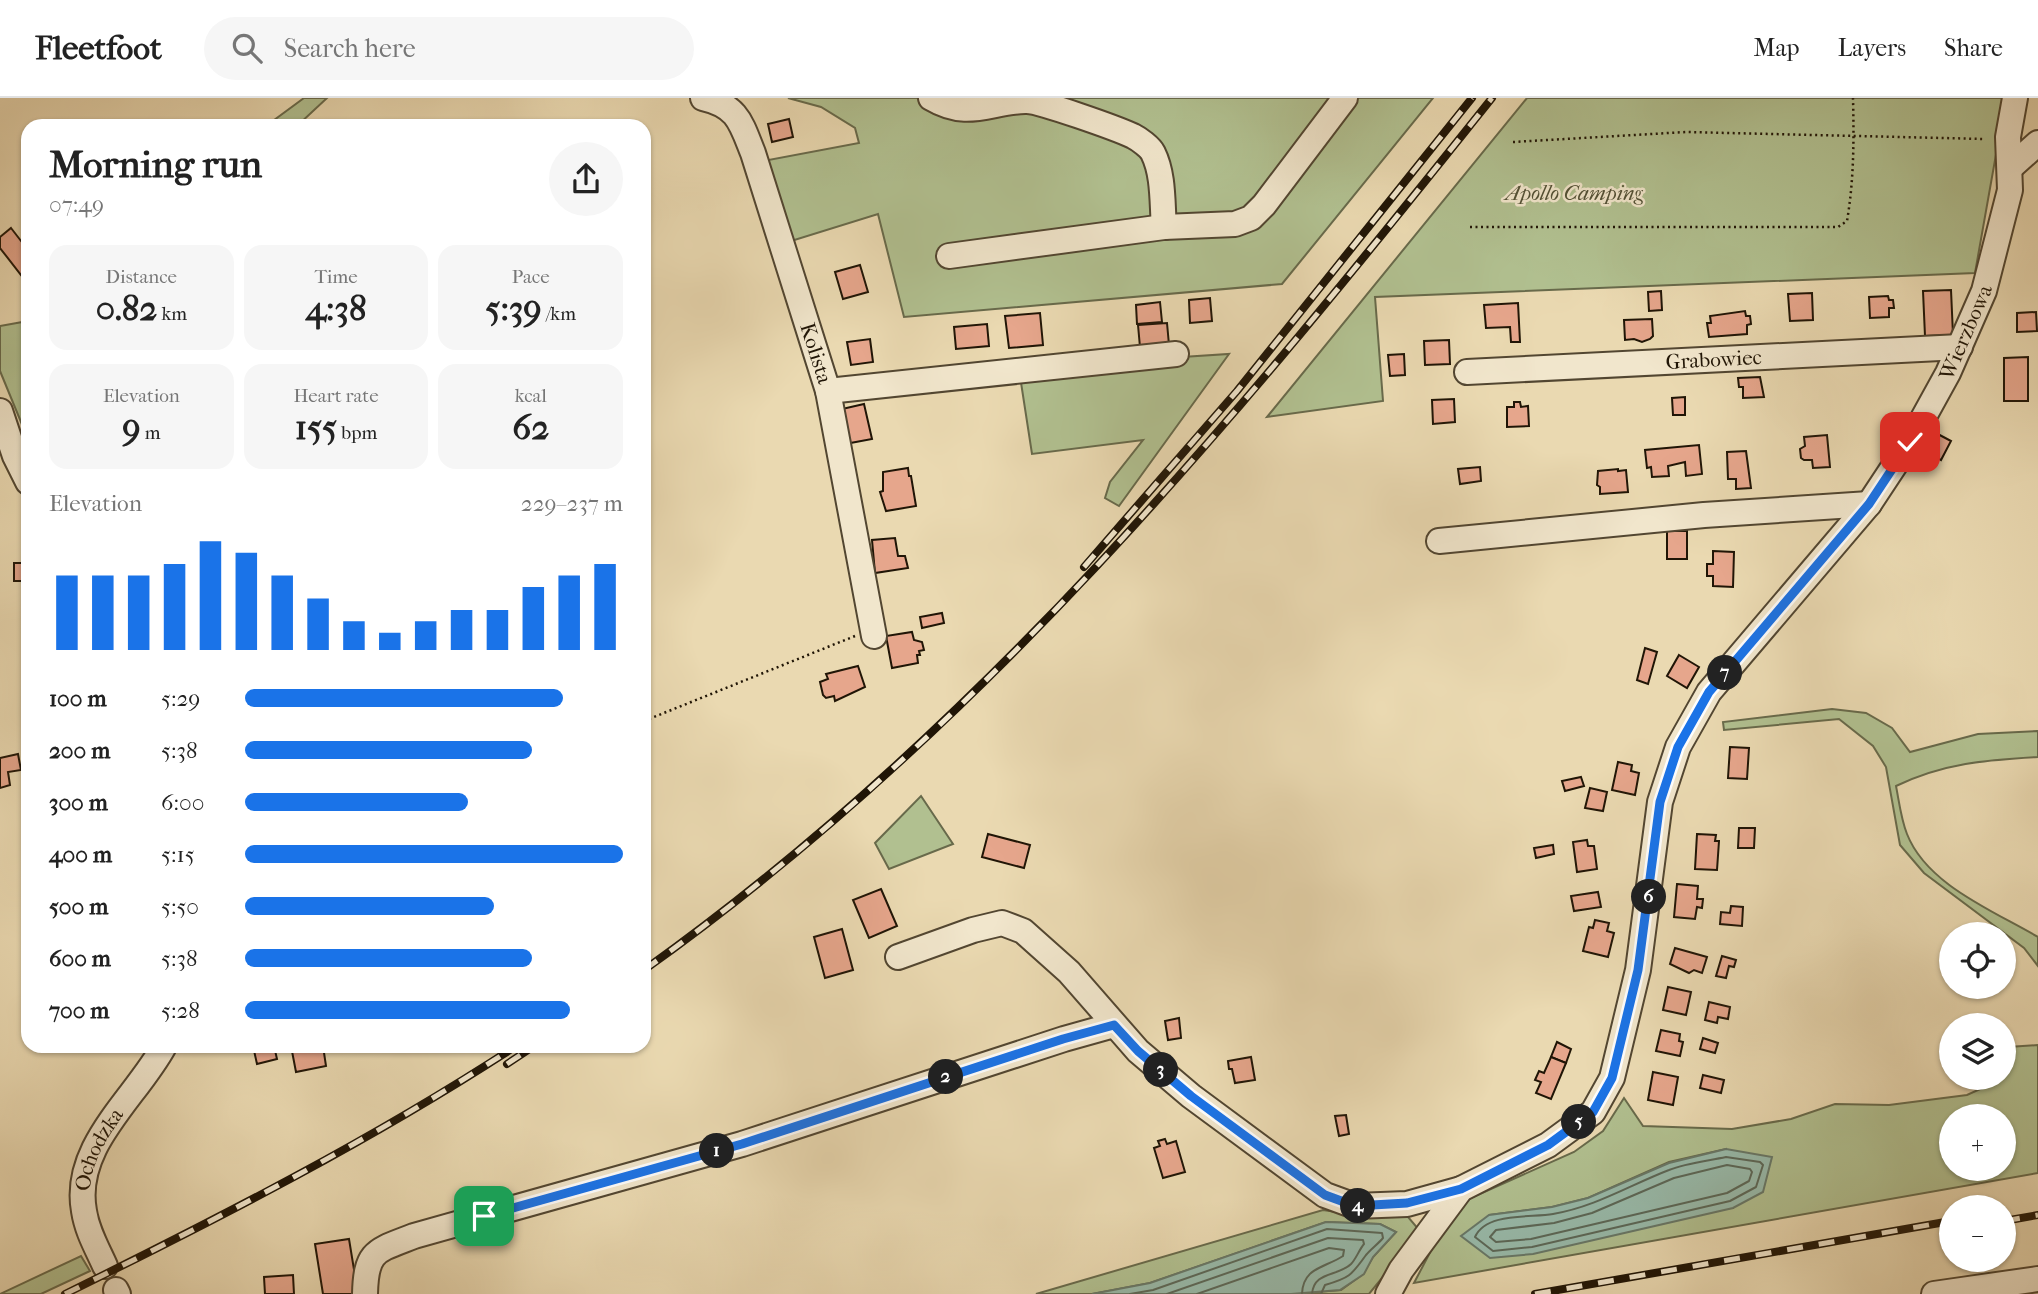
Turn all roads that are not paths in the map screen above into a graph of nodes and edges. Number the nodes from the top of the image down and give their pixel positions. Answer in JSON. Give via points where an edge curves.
{"nodes":[{"id":1,"x":703,"y":98,"type":"edge"},
{"id":2,"x":931,"y":98,"type":"edge"},
{"id":3,"x":1345,"y":98,"type":"edge"},
{"id":4,"x":2015,"y":98,"type":"edge"},
{"id":5,"x":2038,"y":143,"type":"edge"},
{"id":6,"x":2011,"y":167,"type":"junction"},
{"id":7,"x":1164,"y":227,"type":"junction"},
{"id":8,"x":949,"y":256,"type":"dead end"},
{"id":9,"x":1960,"y":347,"type":"junction"},
{"id":10,"x":1177,"y":354,"type":"dead end"},
{"id":11,"x":1466,"y":372,"type":"dead end"},
{"id":12,"x":828,"y":391,"type":"junction"},
{"id":13,"x":0,"y":411,"type":"edge"},
{"id":14,"x":8,"y":457,"type":"edge"},
{"id":15,"x":21,"y":473,"type":"edge"},
{"id":16,"x":1869,"y":504,"type":"junction"},
{"id":17,"x":1439,"y":541,"type":"dead end"},
{"id":18,"x":873,"y":632,"type":"road end"},
{"id":19,"x":898,"y":957,"type":"dead end"},
{"id":20,"x":1114,"y":1025,"type":"junction"},
{"id":21,"x":159,"y":1053,"type":"edge"},
{"id":22,"x":1461,"y":1189,"type":"junction"},
{"id":23,"x":1407,"y":1203,"type":"junction"},
{"id":24,"x":1430,"y":1230,"type":"junction"},
{"id":25,"x":105,"y":1266,"type":"dead end"},
{"id":26,"x":2038,"y":1279,"type":"edge"},
{"id":27,"x":365,"y":1294,"type":"edge"},
{"id":28,"x":1388,"y":1294,"type":"edge"},
{"id":29,"x":1934,"y":1294,"type":"edge"}],
"edges":[{"from":1,"to":12,"type":"street","name":"Kolista","via":[[738,116]]},
{"from":2,"to":7,"type":"street","via":[[941,104],[985,109],[1029,100],[1135,136],[1152,151],[1160,177]]},
{"from":3,"to":7,"type":"street","via":[[1251,218],[1235,224]]},
{"from":4,"to":6,"type":"street","name":"Wierzbowa","via":[[2008,138]]},
{"from":5,"to":6,"type":"street"},
{"from":6,"to":9,"type":"street","name":"Wierzbowa","via":[[2010,190],[1984,291]]},
{"from":7,"to":8,"type":"street"},
{"from":9,"to":11,"type":"street","name":"Grabowiec"},
{"from":9,"to":16,"type":"street","name":"Wierzbowa","via":[[1910,442]]},
{"from":10,"to":12,"type":"street"},
{"from":12,"to":18,"type":"street","name":"Kolista"},
{"from":13,"to":14,"type":"street"},
{"from":14,"to":15,"type":"street"},
{"from":16,"to":17,"type":"street"},
{"from":16,"to":22,"type":"street","name":"Wierzbowa","via":[[1709,692],[1678,747],[1660,802],[1635,983],[1612,1078],[1593,1112],[1548,1145]]},
{"from":19,"to":20,"type":"street","via":[[1002,923],[1023,931],[1069,972]]},
{"from":20,"to":23,"type":"street","via":[[1191,1096],[1325,1195],[1355,1206]]},
{"from":20,"to":27,"type":"street","via":[[742,1144],[414,1236],[381,1249],[368,1262]]},
{"from":21,"to":25,"type":"street","name":"Ochodzka","via":[[102,1137],[86,1172],[85,1219]]},
{"from":22,"to":23,"type":"street"},
{"from":22,"to":24,"type":"street","name":"Wierzbowa"},
{"from":23,"to":24,"type":"street"},
{"from":24,"to":28,"type":"street","name":"Wierzbowa"},
{"from":26,"to":29,"type":"street"}]}
